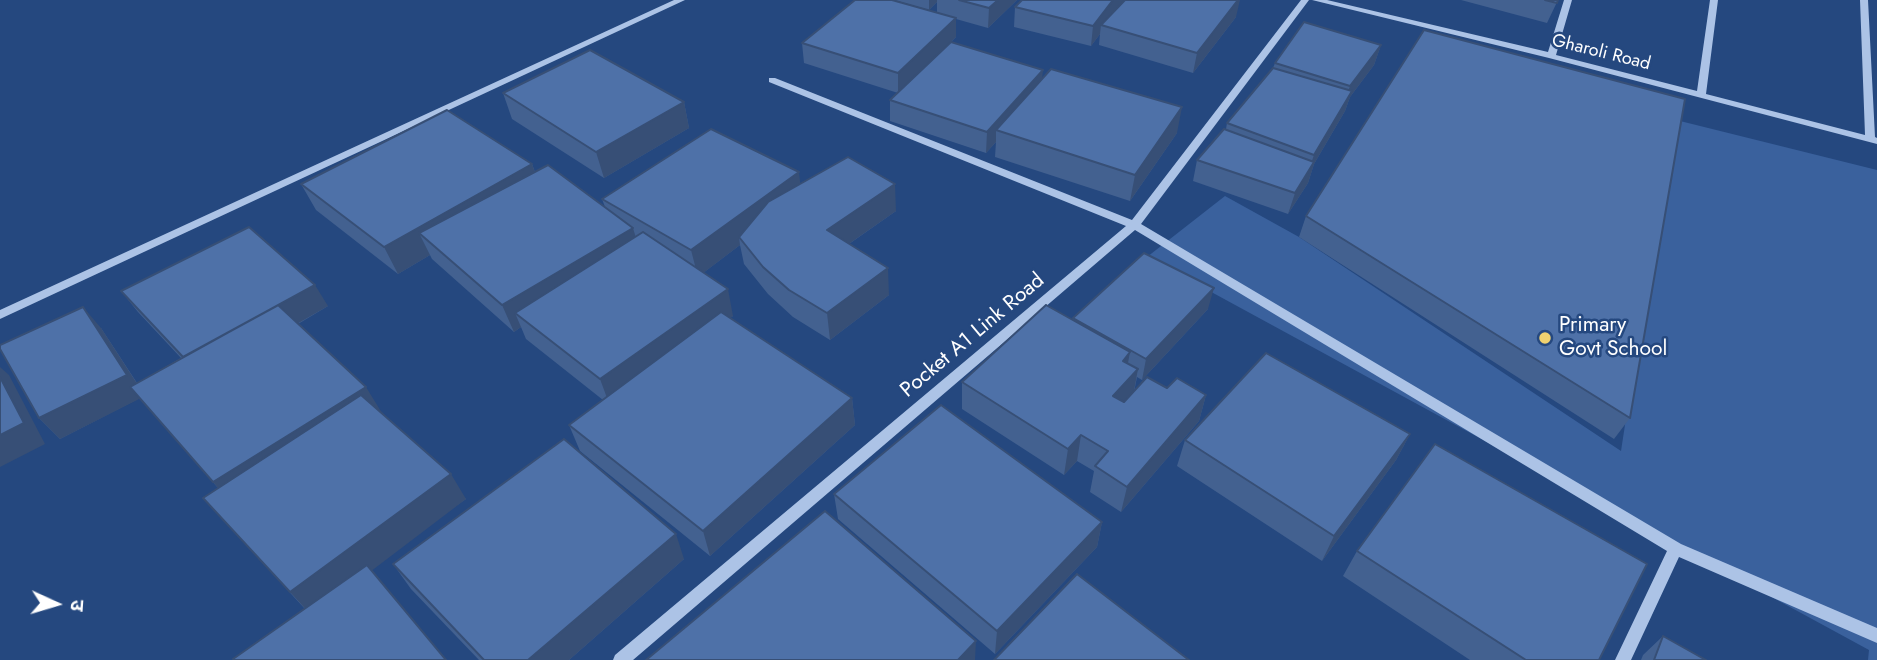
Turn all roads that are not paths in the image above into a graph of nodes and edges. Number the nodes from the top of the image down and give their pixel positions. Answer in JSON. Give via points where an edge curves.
{"nodes":[{"id":1,"x":681,"y":0,"type":"edge"},
{"id":2,"x":1305,"y":0,"type":"edge"},
{"id":3,"x":1316,"y":0,"type":"edge"},
{"id":4,"x":1363,"y":0,"type":"edge"},
{"id":5,"x":1568,"y":0,"type":"edge"},
{"id":6,"x":1714,"y":0,"type":"edge"},
{"id":7,"x":1864,"y":0,"type":"edge"},
{"id":8,"x":1356,"y":10,"type":"junction"},
{"id":9,"x":1551,"y":56,"type":"junction"},
{"id":10,"x":772,"y":80,"type":"dead end"},
{"id":11,"x":1701,"y":95,"type":"junction"},
{"id":12,"x":1874,"y":141,"type":"edge"},
{"id":13,"x":1134,"y":225,"type":"junction"},
{"id":14,"x":0,"y":315,"type":"edge"},
{"id":15,"x":1676,"y":550,"type":"junction"},
{"id":16,"x":1877,"y":636,"type":"edge"},
{"id":17,"x":621,"y":660,"type":"edge"},
{"id":18,"x":1623,"y":660,"type":"edge"}],
"edges":[{"from":1,"to":14,"type":"street"},
{"from":2,"to":13,"type":"street","name":"Pocket A1 Link Road"},
{"from":3,"to":8,"type":"street","name":"Gharoli Road"},
{"from":4,"to":8,"type":"street"},
{"from":5,"to":9,"type":"street"},
{"from":6,"to":11,"type":"street"},
{"from":7,"to":12,"type":"street"},
{"from":8,"to":9,"type":"street","name":"Gharoli Road"},
{"from":9,"to":11,"type":"street","name":"Gharoli Road"},
{"from":10,"to":13,"type":"street"},
{"from":11,"to":12,"type":"street","name":"Gharoli Road"},
{"from":13,"to":15,"type":"street"},
{"from":13,"to":17,"type":"street","name":"Pocket A1 Link Road"},
{"from":15,"to":16,"type":"street"},
{"from":15,"to":18,"type":"street"}]}
